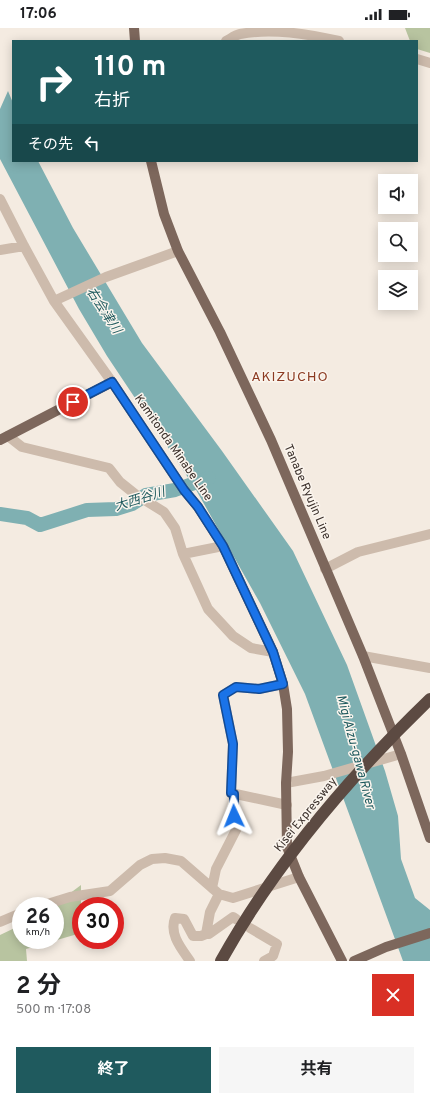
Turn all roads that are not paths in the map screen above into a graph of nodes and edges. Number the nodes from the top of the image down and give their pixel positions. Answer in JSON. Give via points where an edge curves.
{"nodes":[{"id":1,"x":134,"y":28,"type":"edge"},
{"id":2,"x":135,"y":40,"type":"edge"},
{"id":3,"x":228,"y":40,"type":"edge"},
{"id":4,"x":335,"y":40,"type":"edge"},
{"id":5,"x":418,"y":59,"type":"edge"},
{"id":6,"x":430,"y":63,"type":"edge"},
{"id":7,"x":151,"y":162,"type":"edge"},
{"id":8,"x":0,"y":199,"type":"edge"},
{"id":9,"x":24,"y":246,"type":"junction"},
{"id":10,"x":0,"y":250,"type":"edge"},
{"id":11,"x":178,"y":251,"type":"junction"},
{"id":12,"x":54,"y":301,"type":"junction"},
{"id":13,"x":112,"y":382,"type":"junction"},
{"id":14,"x":4,"y":438,"type":"edge"},
{"id":15,"x":430,"y":534,"type":"edge"},
{"id":16,"x":223,"y":546,"type":"junction"},
{"id":17,"x":183,"y":554,"type":"junction"},
{"id":18,"x":325,"y":569,"type":"junction"},
{"id":19,"x":273,"y":652,"type":"junction"},
{"id":20,"x":363,"y":656,"type":"junction"},
{"id":21,"x":430,"y":668,"type":"edge"},
{"id":22,"x":283,"y":684,"type":"junction"},
{"id":23,"x":430,"y":699,"type":"edge"},
{"id":24,"x":401,"y":754,"type":"junction"},
{"id":25,"x":286,"y":783,"type":"junction"},
{"id":26,"x":234,"y":794,"type":"junction"},
{"id":27,"x":287,"y":806,"type":"junction"},
{"id":28,"x":430,"y":838,"type":"edge"},
{"id":29,"x":299,"y":877,"type":"junction"},
{"id":30,"x":216,"y":891,"type":"junction"},
{"id":31,"x":64,"y":900,"type":"edge"},
{"id":32,"x":12,"y":917,"type":"edge"},
{"id":33,"x":236,"y":919,"type":"dead end"},
{"id":34,"x":0,"y":922,"type":"edge"},
{"id":35,"x":250,"y":928,"type":"dead end"},
{"id":36,"x":430,"y":933,"type":"edge"},
{"id":37,"x":206,"y":934,"type":"junction"},
{"id":38,"x":190,"y":961,"type":"edge"},
{"id":39,"x":221,"y":961,"type":"edge"},
{"id":40,"x":264,"y":961,"type":"edge"},
{"id":41,"x":342,"y":961,"type":"edge"},
{"id":42,"x":354,"y":961,"type":"edge"}],
"edges":[{"from":1,"to":2,"type":"main road"},
{"from":3,"to":4,"type":"street","via":[[239,34],[275,31]]},
{"from":5,"to":6,"type":"street"},
{"from":7,"to":11,"type":"main road","name":"Tanabe Ryujin Line","via":[[164,214]]},
{"from":8,"to":9,"type":"street"},
{"from":9,"to":10,"type":"street"},
{"from":9,"to":12,"type":"street"},
{"from":11,"to":12,"type":"street","via":[[106,277]]},
{"from":11,"to":18,"type":"main road","name":"Tanabe Ryujin Line","via":[[271,440]]},
{"from":12,"to":13,"type":"street"},
{"from":13,"to":14,"type":"main road"},
{"from":13,"to":16,"type":"main road","name":"Kamitonda Minabe Line"},
{"from":14,"to":17,"type":"street","via":[[22,447],[109,468],[120,482],[164,512],[175,528]]},
{"from":15,"to":18,"type":"street","via":[[358,552]]},
{"from":16,"to":17,"type":"street"},
{"from":16,"to":19,"type":"main road","name":"Kamitonda Minabe Line"},
{"from":17,"to":19,"type":"street","via":[[208,610],[233,636],[251,648]]},
{"from":18,"to":20,"type":"main road","name":"Tanabe Ryujin Line"},
{"from":19,"to":22,"type":"main road","name":"Kamitonda Minabe Line"},
{"from":20,"to":21,"type":"street"},
{"from":20,"to":24,"type":"main road","name":"Tanabe Ryujin Line"},
{"from":22,"to":25,"type":"main road","name":"Kamitonda Minabe Line","via":[[287,709]]},
{"from":22,"to":26,"type":"street","via":[[259,689],[236,687],[223,695],[233,744],[231,793]]},
{"from":23,"to":39,"type":"highway","name":"Kisei Expressway","via":[[349,784],[305,837],[256,903]]},
{"from":24,"to":25,"type":"street","via":[[324,776]]},
{"from":24,"to":28,"type":"main road","name":"Tanabe Ryujin Line"},
{"from":25,"to":27,"type":"main road","name":"Kamitonda Minabe Line"},
{"from":26,"to":27,"type":"street"},
{"from":26,"to":30,"type":"street","via":[[237,828],[216,869]]},
{"from":27,"to":29,"type":"main road","name":"Kamitonda Minabe Line","via":[[287,847]]},
{"from":29,"to":30,"type":"street","via":[[233,898]]},
{"from":29,"to":41,"type":"main road","name":"Kamitonda Minabe Line"},
{"from":30,"to":31,"type":"street","via":[[180,861],[165,858],[152,859],[140,865],[110,891]]},
{"from":30,"to":37,"type":"street"},
{"from":32,"to":34,"type":"street"},
{"from":33,"to":37,"type":"street","via":[[233,917]]},
{"from":35,"to":40,"type":"street","via":[[277,944],[273,956]]},
{"from":36,"to":42,"type":"main road"},
{"from":37,"to":38,"type":"street","via":[[193,936],[184,919],[175,918],[172,925],[177,943]]}]}
